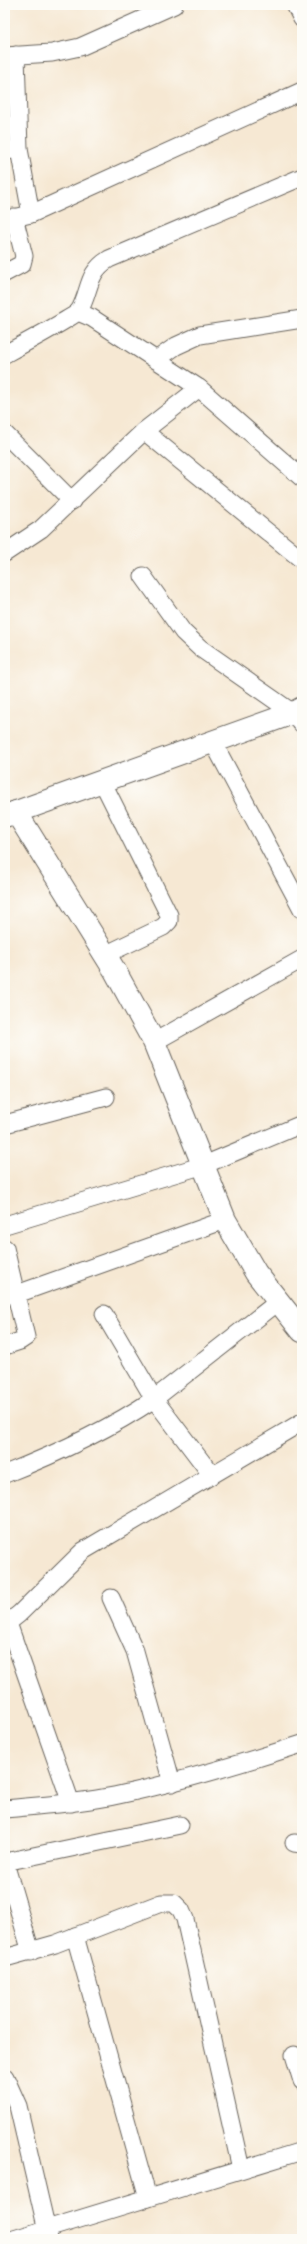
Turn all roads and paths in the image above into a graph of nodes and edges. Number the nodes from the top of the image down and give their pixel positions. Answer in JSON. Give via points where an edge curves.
{"nodes":[{"id":1,"x":174,"y":5,"type":"edge"},
{"id":2,"x":295,"y":5,"type":"edge"},
{"id":3,"x":302,"y":19,"type":"edge"},
{"id":4,"x":11,"y":56,"type":"edge"},
{"id":5,"x":302,"y":91,"type":"edge"},
{"id":6,"x":12,"y":150,"type":"edge"},
{"id":7,"x":302,"y":177,"type":"edge"},
{"id":8,"x":17,"y":217,"type":"edge"},
{"id":9,"x":5,"y":273,"type":"edge"},
{"id":10,"x":78,"y":312,"type":"junction"},
{"id":11,"x":302,"y":319,"type":"edge"},
{"id":12,"x":5,"y":354,"type":"edge"},
{"id":13,"x":156,"y":360,"type":"junction"},
{"id":14,"x":198,"y":388,"type":"junction"},
{"id":15,"x":144,"y":431,"type":"junction"},
{"id":16,"x":5,"y":434,"type":"edge"},
{"id":17,"x":302,"y":478,"type":"edge"},
{"id":18,"x":72,"y":501,"type":"junction"},
{"id":19,"x":5,"y":553,"type":"edge"},
{"id":20,"x":302,"y":560,"type":"edge"},
{"id":21,"x":144,"y":576,"type":"dead end"},
{"id":22,"x":299,"y":715,"type":"edge"},
{"id":23,"x":213,"y":742,"type":"junction"},
{"id":24,"x":102,"y":781,"type":"junction"},
{"id":25,"x":10,"y":814,"type":"edge"},
{"id":26,"x":302,"y":909,"type":"edge"},
{"id":27,"x":104,"y":954,"type":"junction"},
{"id":28,"x":302,"y":959,"type":"edge"},
{"id":29,"x":154,"y":1042,"type":"junction"},
{"id":30,"x":106,"y":1097,"type":"dead end"},
{"id":31,"x":5,"y":1124,"type":"edge"},
{"id":32,"x":302,"y":1124,"type":"edge"},
{"id":33,"x":204,"y":1165,"type":"junction"},
{"id":34,"x":225,"y":1220,"type":"junction"},
{"id":35,"x":5,"y":1225,"type":"edge"},
{"id":36,"x":5,"y":1248,"type":"edge"},
{"id":37,"x":17,"y":1294,"type":"junction"},
{"id":38,"x":278,"y":1302,"type":"junction"},
{"id":39,"x":104,"y":1314,"type":"dead end"},
{"id":40,"x":302,"y":1331,"type":"edge"},
{"id":41,"x":5,"y":1346,"type":"edge"},
{"id":42,"x":154,"y":1399,"type":"junction"},
{"id":43,"x":302,"y":1422,"type":"edge"},
{"id":44,"x":5,"y":1474,"type":"edge"},
{"id":45,"x":211,"y":1474,"type":"junction"},
{"id":46,"x":111,"y":1598,"type":"dead end"},
{"id":47,"x":6,"y":1624,"type":"edge"},
{"id":48,"x":302,"y":1744,"type":"edge"},
{"id":49,"x":172,"y":1783,"type":"junction"},
{"id":50,"x":71,"y":1803,"type":"junction"},
{"id":51,"x":5,"y":1809,"type":"edge"},
{"id":52,"x":180,"y":1825,"type":"dead end"},
{"id":53,"x":5,"y":1863,"type":"edge"},
{"id":54,"x":75,"y":1936,"type":"junction"},
{"id":55,"x":31,"y":1952,"type":"junction"},
{"id":56,"x":5,"y":1958,"type":"edge"},
{"id":57,"x":294,"y":2055,"type":"dead end"},
{"id":58,"x":5,"y":2077,"type":"edge"},
{"id":59,"x":302,"y":2081,"type":"edge"},
{"id":60,"x":11,"y":2108,"type":"edge"},
{"id":61,"x":302,"y":2151,"type":"edge"},
{"id":62,"x":242,"y":2169,"type":"junction"},
{"id":63,"x":148,"y":2198,"type":"junction"},
{"id":64,"x":48,"y":2235,"type":"edge"},
{"id":65,"x":14,"y":2239,"type":"edge"}],
"edges":[{"from":1,"to":4,"type":"street","via":[[80,47],[52,53]]},
{"from":2,"to":3,"type":"street"},
{"from":4,"to":6,"type":"street"},
{"from":5,"to":8,"type":"street"},
{"from":6,"to":8,"type":"street"},
{"from":7,"to":10,"type":"street","via":[[99,265],[91,278]]},
{"from":8,"to":9,"type":"street","via":[[24,256],[22,264]]},
{"from":10,"to":12,"type":"street"},
{"from":10,"to":13,"type":"street","via":[[92,318]]},
{"from":11,"to":13,"type":"street","via":[[200,335],[176,346]]},
{"from":13,"to":14,"type":"street"},
{"from":14,"to":15,"type":"street"},
{"from":14,"to":17,"type":"street"},
{"from":15,"to":18,"type":"street"},
{"from":15,"to":20,"type":"street"},
{"from":16,"to":18,"type":"street"},
{"from":18,"to":19,"type":"street","via":[[41,529]]},
{"from":21,"to":22,"type":"street","via":[[184,632],[200,648]]},
{"from":22,"to":23,"type":"street"},
{"from":23,"to":24,"type":"street"},
{"from":23,"to":26,"type":"street"},
{"from":24,"to":25,"type":"street"},
{"from":24,"to":27,"type":"street","via":[[169,915],[169,921],[164,927]]},
{"from":25,"to":27,"type":"street"},
{"from":27,"to":29,"type":"street"},
{"from":28,"to":29,"type":"street"},
{"from":29,"to":33,"type":"street"},
{"from":30,"to":31,"type":"street"},
{"from":32,"to":33,"type":"street"},
{"from":33,"to":34,"type":"street"},
{"from":33,"to":35,"type":"street"},
{"from":34,"to":37,"type":"street"},
{"from":34,"to":38,"type":"street","via":[[256,1273]]},
{"from":36,"to":37,"type":"street"},
{"from":37,"to":41,"type":"street","via":[[26,1337]]},
{"from":38,"to":40,"type":"street"},
{"from":38,"to":42,"type":"street"},
{"from":39,"to":42,"type":"street"},
{"from":42,"to":44,"type":"street","via":[[98,1432]]},
{"from":42,"to":45,"type":"street"},
{"from":43,"to":45,"type":"street"},
{"from":45,"to":47,"type":"street","via":[[83,1551]]},
{"from":46,"to":49,"type":"street","via":[[135,1651]]},
{"from":47,"to":50,"type":"street"},
{"from":48,"to":49,"type":"street"},
{"from":49,"to":50,"type":"street","via":[[122,1795]]},
{"from":50,"to":51,"type":"street"},
{"from":52,"to":53,"type":"street"},
{"from":53,"to":55,"type":"street"},
{"from":54,"to":55,"type":"street"},
{"from":54,"to":62,"type":"street","via":[[161,1903],[174,1903],[181,1910]]},
{"from":54,"to":63,"type":"street"},
{"from":55,"to":56,"type":"street"},
{"from":57,"to":59,"type":"street"},
{"from":58,"to":60,"type":"street"},
{"from":60,"to":64,"type":"street"},
{"from":61,"to":62,"type":"street"},
{"from":62,"to":63,"type":"street"},
{"from":63,"to":64,"type":"street"},
{"from":64,"to":65,"type":"street"}]}
